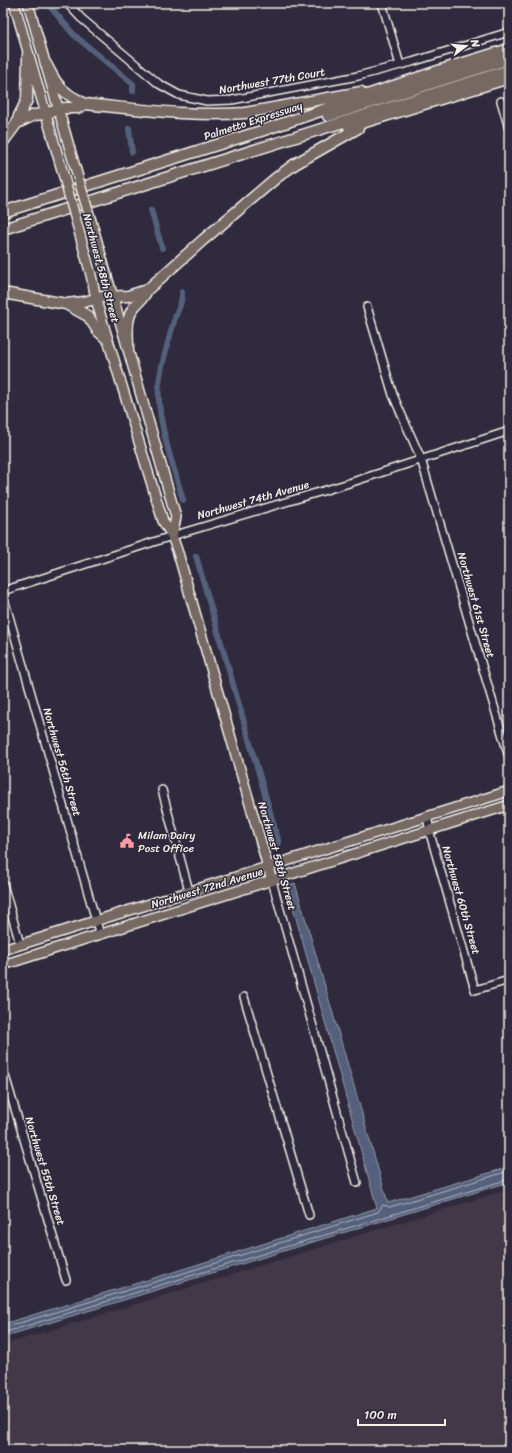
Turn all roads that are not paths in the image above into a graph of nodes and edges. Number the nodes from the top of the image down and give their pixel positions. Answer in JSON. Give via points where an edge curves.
{"nodes":[{"id":1,"x":14,"y":3,"type":"edge"},
{"id":2,"x":28,"y":3,"type":"edge"},
{"id":3,"x":67,"y":3,"type":"edge"},
{"id":4,"x":382,"y":3,"type":"edge"},
{"id":5,"x":509,"y":32,"type":"edge"},
{"id":6,"x":509,"y":49,"type":"edge"},
{"id":7,"x":28,"y":54,"type":"junction"},
{"id":8,"x":509,"y":59,"type":"edge"},
{"id":9,"x":46,"y":64,"type":"junction"},
{"id":10,"x":400,"y":65,"type":"junction"},
{"id":11,"x":509,"y":70,"type":"edge"},
{"id":12,"x":509,"y":78,"type":"edge"},
{"id":13,"x":393,"y":86,"type":"junction"},
{"id":14,"x":501,"y":101,"type":"dead end"},
{"id":15,"x":84,"y":104,"type":"junction"},
{"id":16,"x":59,"y":109,"type":"junction"},
{"id":17,"x":45,"y":114,"type":"junction"},
{"id":18,"x":372,"y":120,"type":"junction"},
{"id":19,"x":17,"y":123,"type":"junction"},
{"id":20,"x":509,"y":129,"type":"edge"},
{"id":21,"x":3,"y":142,"type":"edge"},
{"id":22,"x":3,"y":212,"type":"edge"},
{"id":23,"x":3,"y":218,"type":"edge"},
{"id":24,"x":3,"y":229,"type":"edge"},
{"id":25,"x":3,"y":235,"type":"edge"},
{"id":26,"x":147,"y":290,"type":"junction"},
{"id":27,"x":3,"y":293,"type":"edge"},
{"id":28,"x":112,"y":296,"type":"junction"},
{"id":29,"x":96,"y":298,"type":"junction"},
{"id":30,"x":66,"y":304,"type":"junction"},
{"id":31,"x":367,"y":307,"type":"dead end"},
{"id":32,"x":107,"y":338,"type":"junction"},
{"id":33,"x":128,"y":348,"type":"junction"},
{"id":34,"x":509,"y":431,"type":"edge"},
{"id":35,"x":421,"y":459,"type":"junction"},
{"id":36,"x":172,"y":536,"type":"junction"},
{"id":37,"x":3,"y":591,"type":"edge"},
{"id":38,"x":3,"y":595,"type":"edge"},
{"id":39,"x":509,"y":757,"type":"edge"},
{"id":40,"x":162,"y":790,"type":"dead end"},
{"id":41,"x":509,"y":790,"type":"edge"},
{"id":42,"x":509,"y":805,"type":"edge"},
{"id":43,"x":427,"y":816,"type":"junction"},
{"id":44,"x":430,"y":830,"type":"junction"},
{"id":45,"x":267,"y":866,"type":"junction"},
{"id":46,"x":272,"y":881,"type":"junction"},
{"id":47,"x":3,"y":884,"type":"edge"},
{"id":48,"x":189,"y":891,"type":"junction"},
{"id":49,"x":96,"y":921,"type":"junction"},
{"id":50,"x":100,"y":935,"type":"junction"},
{"id":51,"x":20,"y":944,"type":"junction"},
{"id":52,"x":3,"y":950,"type":"edge"},
{"id":53,"x":3,"y":965,"type":"edge"},
{"id":54,"x":509,"y":980,"type":"edge"},
{"id":55,"x":244,"y":997,"type":"dead end"},
{"id":56,"x":3,"y":1069,"type":"edge"},
{"id":57,"x":358,"y":1183,"type":"dead end"},
{"id":58,"x":309,"y":1215,"type":"dead end"},
{"id":59,"x":66,"y":1280,"type":"dead end"}],
"edges":[{"from":1,"to":7,"type":"main road","name":"Northwest 58th Street"},
{"from":2,"to":9,"type":"main road","name":"Northwest 58th Street"},
{"from":3,"to":10,"type":"street","name":"Northwest 77th Court","via":[[150,78],[175,93],[200,100],[232,100],[358,76]]},
{"from":4,"to":10,"type":"street"},
{"from":5,"to":10,"type":"street","name":"Northwest 77th Court"},
{"from":6,"to":13,"type":"highway","name":"Palmetto Expressway"},
{"from":7,"to":17,"type":"main road","name":"Northwest 58th Street"},
{"from":7,"to":19,"type":"highway","via":[[27,100]]},
{"from":8,"to":23,"type":"highway"},
{"from":9,"to":15,"type":"highway","via":[[60,87]]},
{"from":9,"to":16,"type":"main road","name":"Northwest 58th Street"},
{"from":11,"to":24,"type":"highway"},
{"from":12,"to":18,"type":"highway"},
{"from":13,"to":15,"type":"highway","via":[[233,114]]},
{"from":13,"to":22,"type":"highway","name":"Palmetto Expressway","via":[[258,132]]},
{"from":14,"to":20,"type":"street"},
{"from":15,"to":16,"type":"highway","via":[[78,108]]},
{"from":16,"to":17,"type":"highway"},
{"from":16,"to":28,"type":"main road","name":"Northwest 58th Street","bridge":true},
{"from":17,"to":19,"type":"highway"},
{"from":17,"to":29,"type":"main road","name":"Northwest 58th Street","bridge":true,"via":[[92,275]]},
{"from":18,"to":25,"type":"highway"},
{"from":18,"to":26,"type":"highway","via":[[295,164],[276,178]]},
{"from":19,"to":21,"type":"highway"},
{"from":26,"to":28,"type":"highway","via":[[128,296]]},
{"from":26,"to":33,"type":"highway","via":[[144,298],[130,314],[127,326]]},
{"from":27,"to":30,"type":"highway"},
{"from":28,"to":29,"type":"highway"},
{"from":28,"to":33,"type":"main road","name":"Northwest 58th Street"},
{"from":29,"to":30,"type":"highway"},
{"from":29,"to":32,"type":"main road","name":"Northwest 58th Street"},
{"from":30,"to":32,"type":"highway","via":[[88,316],[98,331]]},
{"from":31,"to":35,"type":"street","name":"Northwest 61st Street","via":[[393,395]]},
{"from":32,"to":36,"type":"main road","name":"Northwest 58th Street","via":[[163,521]]},
{"from":33,"to":36,"type":"main road","name":"Northwest 58th Street","via":[[176,517]]},
{"from":34,"to":35,"type":"street","name":"Northwest 74th Avenue"},
{"from":35,"to":36,"type":"street","name":"Northwest 74th Avenue"},
{"from":35,"to":39,"type":"street","name":"Northwest 61st Street"},
{"from":36,"to":37,"type":"street","name":"Northwest 74th Avenue"},
{"from":36,"to":45,"type":"main road","name":"Northwest 58th Street"},
{"from":38,"to":49,"type":"street","name":"Northwest 56th Street"},
{"from":40,"to":48,"type":"street"},
{"from":41,"to":43,"type":"main road","name":"Northwest 72nd Avenue"},
{"from":42,"to":44,"type":"main road","name":"Northwest 72nd Avenue"},
{"from":43,"to":44,"type":"street","name":"Northwest 60th Street"},
{"from":43,"to":45,"type":"main road","name":"Northwest 72nd Avenue"},
{"from":44,"to":46,"type":"main road","name":"Northwest 72nd Avenue"},
{"from":44,"to":54,"type":"street","name":"Northwest 60th Street","via":[[475,990]]},
{"from":45,"to":46,"type":"main road","name":"Northwest 58th Street"},
{"from":45,"to":48,"type":"main road","name":"Northwest 72nd Avenue"},
{"from":46,"to":50,"type":"main road","name":"Northwest 72nd Avenue"},
{"from":46,"to":57,"type":"street","name":"Northwest 58th Street"},
{"from":47,"to":51,"type":"street"},
{"from":48,"to":49,"type":"main road","name":"Northwest 72nd Avenue"},
{"from":49,"to":50,"type":"street","name":"Northwest 56th Street"},
{"from":49,"to":51,"type":"main road","name":"Northwest 72nd Avenue"},
{"from":50,"to":53,"type":"main road","name":"Northwest 72nd Avenue"},
{"from":51,"to":52,"type":"main road","name":"Northwest 72nd Avenue"},
{"from":55,"to":58,"type":"street"},
{"from":56,"to":59,"type":"street","name":"Northwest 55th Street"}]}
